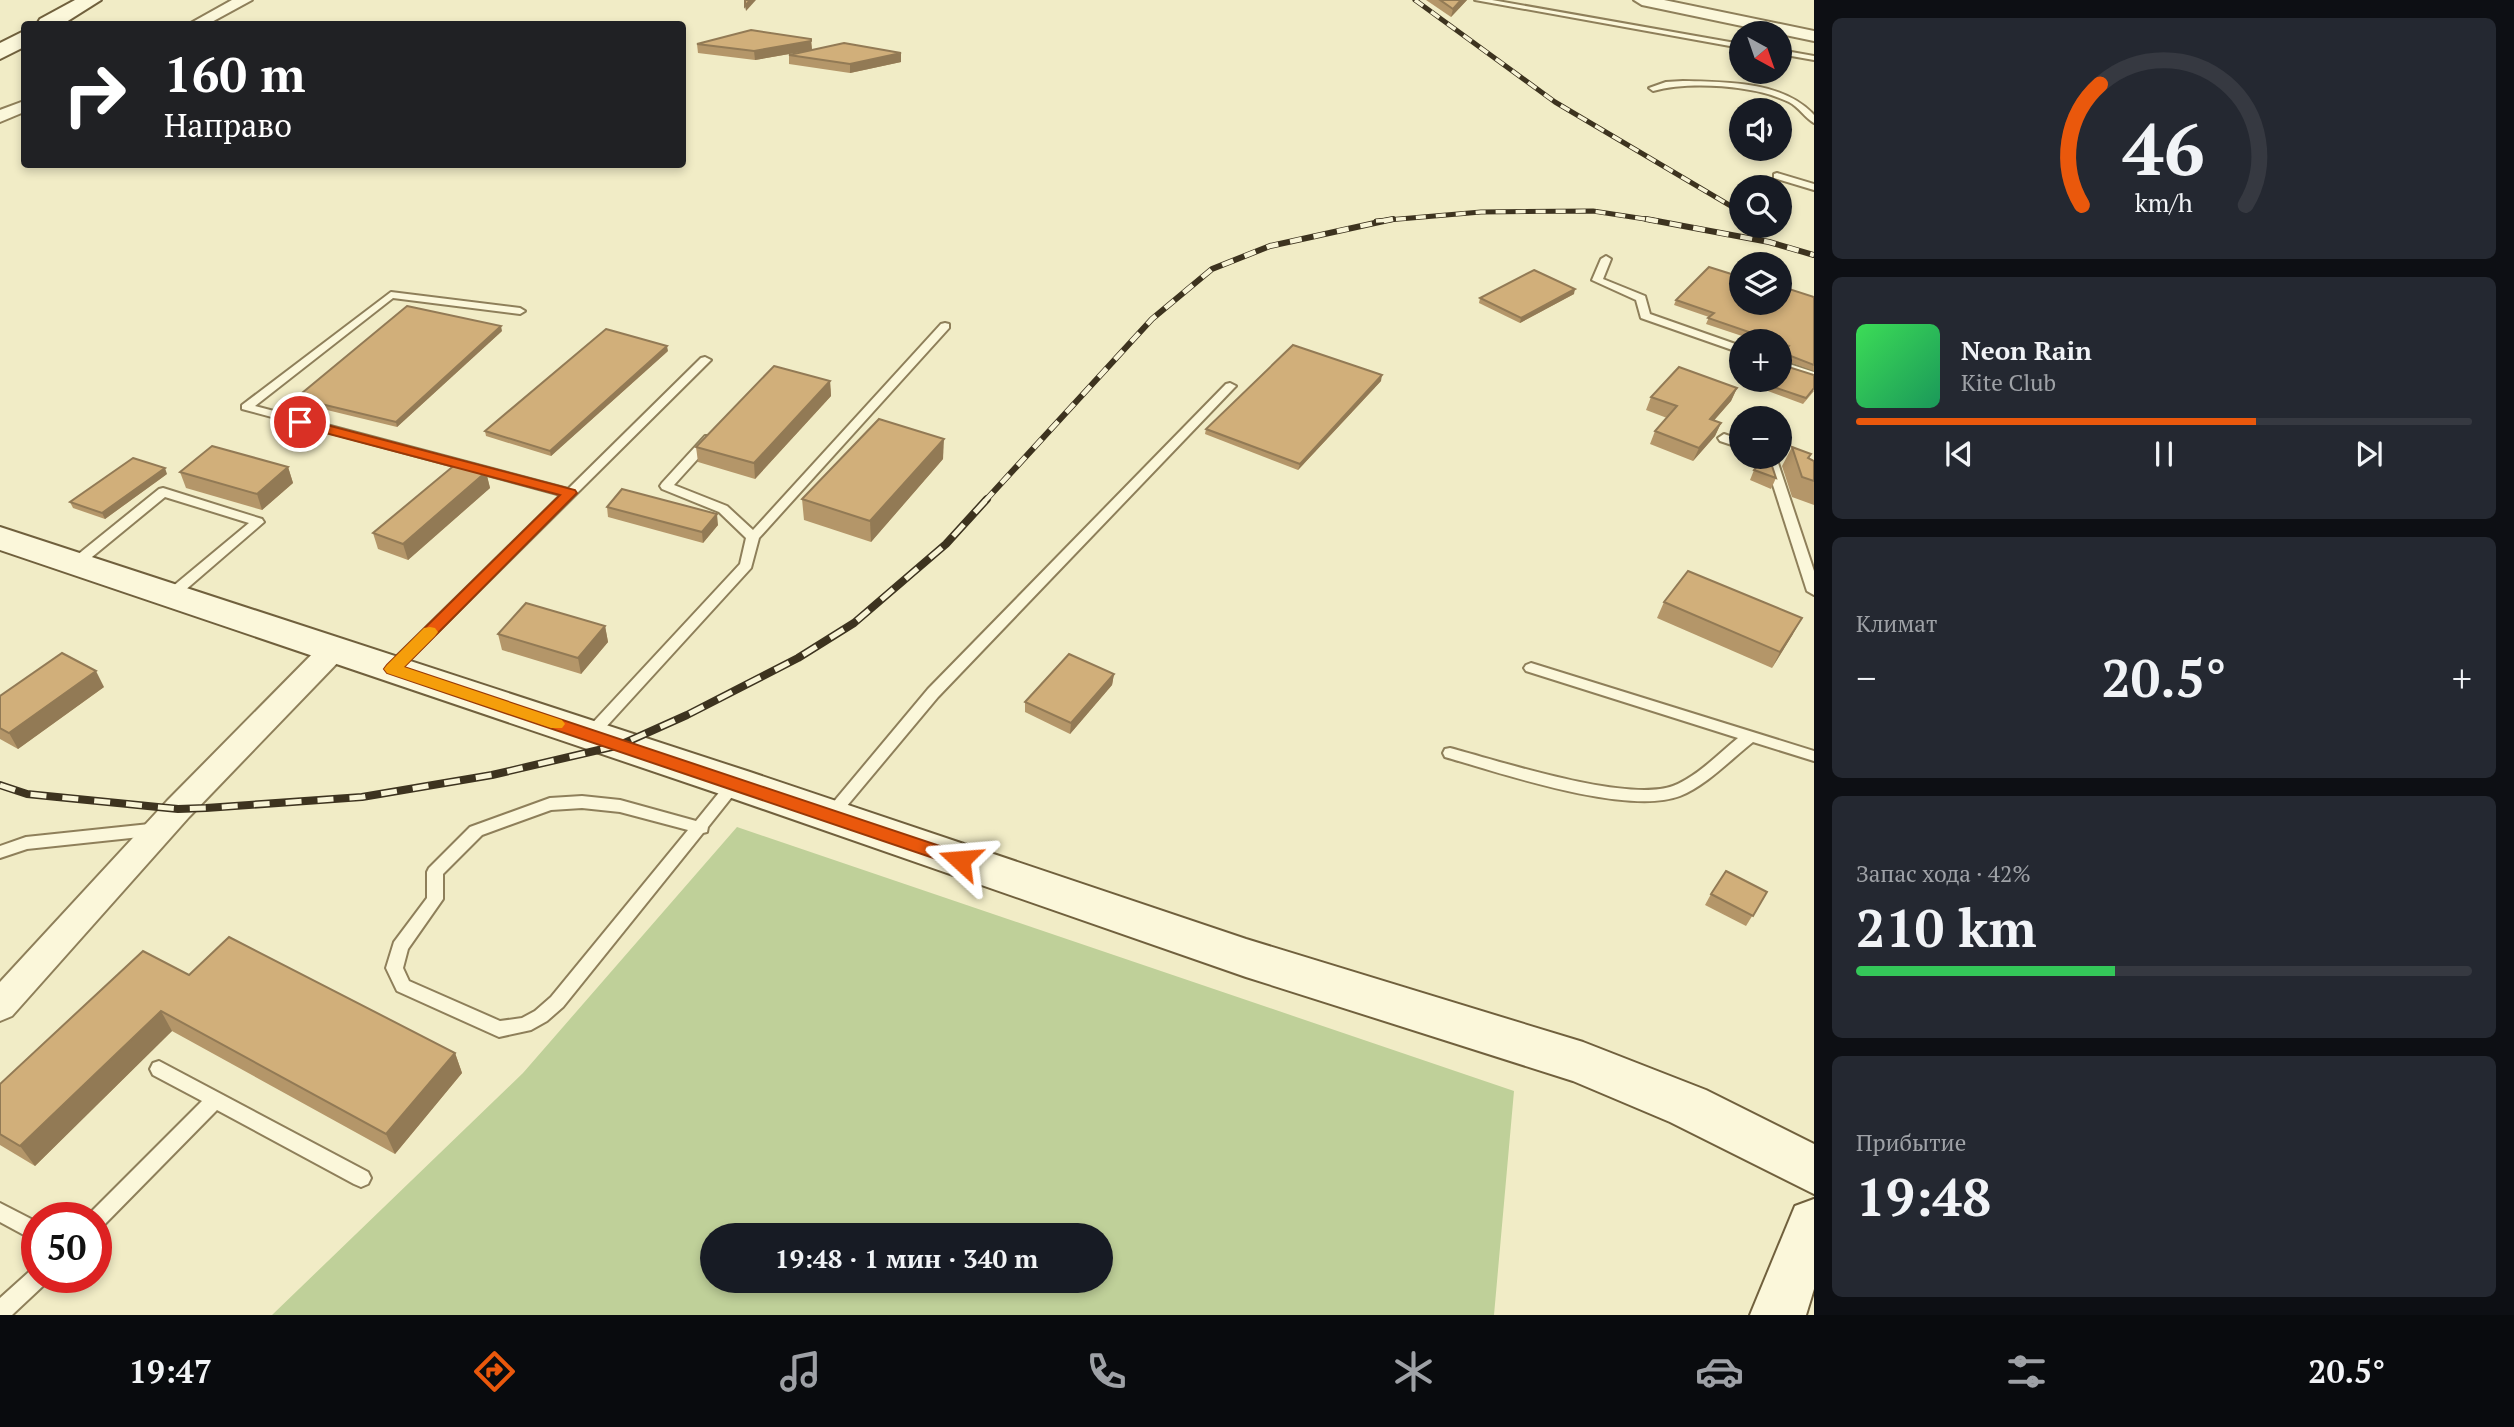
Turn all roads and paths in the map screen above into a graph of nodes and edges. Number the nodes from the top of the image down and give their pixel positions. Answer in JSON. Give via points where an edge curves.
{"nodes":[{"id":1,"x":90,"y":0,"type":"edge"},
{"id":2,"x":244,"y":0,"type":"edge"},
{"id":3,"x":1479,"y":0,"type":"edge"},
{"id":4,"x":1642,"y":0,"type":"edge"},
{"id":5,"x":53,"y":21,"type":"edge"},
{"id":6,"x":203,"y":21,"type":"edge"},
{"id":7,"x":1814,"y":36,"type":"edge"},
{"id":8,"x":21,"y":40,"type":"edge"},
{"id":9,"x":1729,"y":44,"type":"edge"},
{"id":10,"x":0,"y":52,"type":"edge"},
{"id":11,"x":1792,"y":54,"type":"edge"},
{"id":12,"x":1814,"y":58,"type":"edge"},
{"id":13,"x":1653,"y":88,"type":"dead end"},
{"id":14,"x":21,"y":107,"type":"edge"},
{"id":15,"x":0,"y":117,"type":"edge"},
{"id":16,"x":1814,"y":120,"type":"edge"},
{"id":17,"x":1792,"y":180,"type":"edge"},
{"id":18,"x":1814,"y":187,"type":"edge"},
{"id":19,"x":1606,"y":259,"type":"dead end"},
{"id":20,"x":520,"y":311,"type":"dead end"},
{"id":21,"x":945,"y":326,"type":"dead end"},
{"id":22,"x":1729,"y":346,"type":"edge"},
{"id":23,"x":705,"y":360,"type":"dead end"},
{"id":24,"x":1792,"y":368,"type":"edge"},
{"id":25,"x":1814,"y":376,"type":"edge"},
{"id":26,"x":1230,"y":386,"type":"dead end"},
{"id":27,"x":719,"y":428,"type":"edge"},
{"id":28,"x":1724,"y":438,"type":"edge"},
{"id":29,"x":1729,"y":440,"type":"edge"},
{"id":30,"x":1777,"y":469,"type":"edge"},
{"id":31,"x":570,"y":493,"type":"junction"},
{"id":32,"x":754,"y":537,"type":"junction"},
{"id":33,"x":0,"y":538,"type":"edge"},
{"id":34,"x":76,"y":563,"type":"junction"},
{"id":35,"x":1814,"y":591,"type":"edge"},
{"id":36,"x":171,"y":595,"type":"junction"},
{"id":37,"x":334,"y":649,"type":"junction"},
{"id":38,"x":1531,"y":668,"type":"dead end"},
{"id":39,"x":392,"y":669,"type":"junction"},
{"id":40,"x":590,"y":735,"type":"junction"},
{"id":41,"x":1751,"y":736,"type":"junction"},
{"id":42,"x":1450,"y":753,"type":"dead end"},
{"id":43,"x":1814,"y":756,"type":"edge"},
{"id":44,"x":735,"y":783,"type":"junction"},
{"id":45,"x":831,"y":816,"type":"junction"},
{"id":46,"x":701,"y":828,"type":"junction"},
{"id":47,"x":160,"y":829,"type":"junction"},
{"id":48,"x":0,"y":852,"type":"edge"},
{"id":49,"x":6,"y":991,"type":"edge"},
{"id":50,"x":159,"y":1069,"type":"dead end"},
{"id":51,"x":216,"y":1099,"type":"junction"},
{"id":52,"x":1814,"y":1170,"type":"edge"},
{"id":53,"x":361,"y":1178,"type":"dead end"},
{"id":54,"x":112,"y":1204,"type":"edge"},
{"id":55,"x":0,"y":1212,"type":"edge"},
{"id":56,"x":21,"y":1224,"type":"edge"},
{"id":57,"x":1814,"y":1224,"type":"edge"},
{"id":58,"x":21,"y":1293,"type":"edge"},
{"id":59,"x":0,"y":1312,"type":"edge"},
{"id":60,"x":1778,"y":1315,"type":"edge"}],
"edges":[{"from":1,"to":5,"type":"main road"},
{"from":2,"to":6,"type":"street"},
{"from":3,"to":9,"type":"lane"},
{"from":4,"to":7,"type":"street"},
{"from":8,"to":10,"type":"main road"},
{"from":11,"to":12,"type":"lane"},
{"from":13,"to":16,"type":"lane","via":[[1666,83],[1731,86],[1792,100]]},
{"from":14,"to":15,"type":"street"},
{"from":17,"to":18,"type":"lane"},
{"from":19,"to":22,"type":"lane","via":[[1597,280],[1641,298],[1645,316]]},
{"from":20,"to":31,"type":"lane","via":[[391,295],[246,407]]},
{"from":21,"to":32,"type":"lane"},
{"from":23,"to":31,"type":"lane"},
{"from":24,"to":25,"type":"lane"},
{"from":26,"to":45,"type":"lane","via":[[933,693]]},
{"from":27,"to":32,"type":"lane","via":[[666,486],[723,509]]},
{"from":28,"to":29,"type":"lane"},
{"from":30,"to":35,"type":"lane"},
{"from":31,"to":39,"type":"lane"},
{"from":32,"to":40,"type":"lane","via":[[746,565]]},
{"from":33,"to":34,"type":"main road"},
{"from":34,"to":36,"type":"main road"},
{"from":34,"to":36,"type":"lane","via":[[163,492],[258,522]]},
{"from":36,"to":37,"type":"main road"},
{"from":37,"to":39,"type":"main road"},
{"from":37,"to":47,"type":"street"},
{"from":38,"to":41,"type":"lane"},
{"from":39,"to":40,"type":"main road"},
{"from":40,"to":44,"type":"main road"},
{"from":41,"to":42,"type":"lane","via":[[1678,792],[1657,797],[1619,796]]},
{"from":41,"to":43,"type":"lane"},
{"from":44,"to":45,"type":"main road"},
{"from":44,"to":46,"type":"lane"},
{"from":45,"to":52,"type":"main road","via":[[1246,958],[1583,1063],[1688,1106]]},
{"from":46,"to":46,"type":"lane","via":[[557,1002],[526,1025],[499,1029],[402,986],[394,968],[400,947],[435,899],[435,872],[476,831],[550,804],[582,803],[620,806]]},
{"from":47,"to":48,"type":"lane","via":[[26,843]]},
{"from":47,"to":49,"type":"street"},
{"from":50,"to":51,"type":"lane"},
{"from":51,"to":53,"type":"lane"},
{"from":51,"to":54,"type":"lane"},
{"from":55,"to":56,"type":"lane"},
{"from":57,"to":60,"type":"main road"},
{"from":58,"to":59,"type":"lane"}]}
